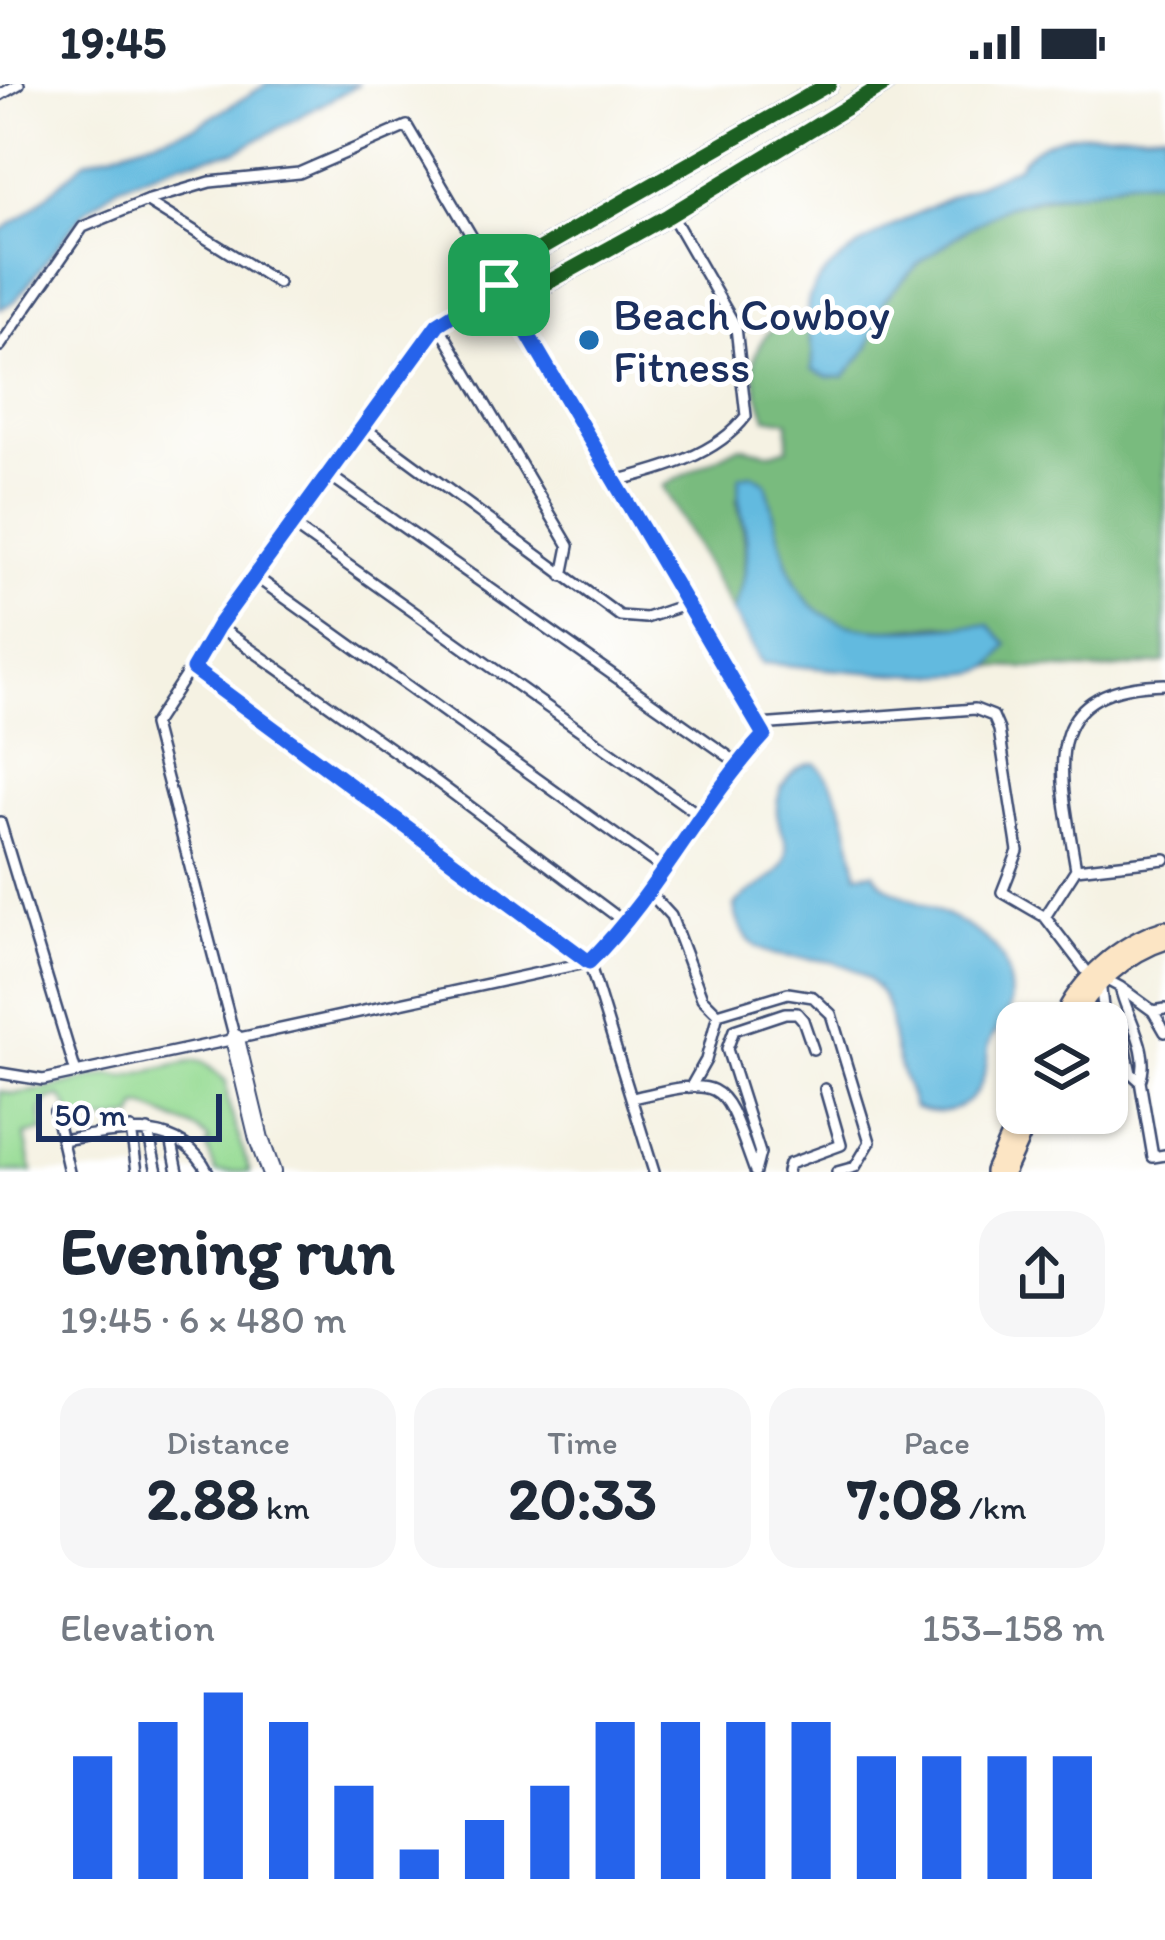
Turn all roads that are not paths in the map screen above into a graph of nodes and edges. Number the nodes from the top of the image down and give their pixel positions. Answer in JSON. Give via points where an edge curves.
{"nodes":[{"id":1,"x":19,"y":84,"type":"edge"},
{"id":2,"x":829,"y":84,"type":"edge"},
{"id":3,"x":886,"y":84,"type":"edge"},
{"id":4,"x":0,"y":95,"type":"edge"},
{"id":5,"x":146,"y":201,"type":"junction"},
{"id":6,"x":671,"y":214,"type":"junction"},
{"id":7,"x":278,"y":283,"type":"dead end"},
{"id":8,"x":499,"y":285,"type":"junction"},
{"id":9,"x":438,"y":324,"type":"junction"},
{"id":10,"x":0,"y":346,"type":"edge"},
{"id":11,"x":362,"y":426,"type":"junction"},
{"id":12,"x":329,"y":475,"type":"junction"},
{"id":13,"x":614,"y":481,"type":"junction"},
{"id":14,"x":293,"y":526,"type":"junction"},
{"id":15,"x":563,"y":576,"type":"junction"},
{"id":16,"x":256,"y":578,"type":"junction"},
{"id":17,"x":687,"y":604,"type":"junction"},
{"id":18,"x":218,"y":626,"type":"junction"},
{"id":19,"x":193,"y":669,"type":"junction"},
{"id":20,"x":1165,"y":684,"type":"edge"},
{"id":21,"x":759,"y":725,"type":"junction"},
{"id":22,"x":738,"y":763,"type":"junction"},
{"id":23,"x":702,"y":817,"type":"junction"},
{"id":24,"x":0,"y":821,"type":"edge"},
{"id":25,"x":1165,"y":859,"type":"edge"},
{"id":26,"x":1076,"y":869,"type":"junction"},
{"id":27,"x":666,"y":871,"type":"junction"},
{"id":28,"x":650,"y":893,"type":"junction"},
{"id":29,"x":1045,"y":917,"type":"junction"},
{"id":30,"x":627,"y":924,"type":"junction"},
{"id":31,"x":1165,"y":935,"type":"edge"},
{"id":32,"x":589,"y":962,"type":"junction"},
{"id":33,"x":1105,"y":981,"type":"junction"},
{"id":34,"x":1078,"y":1002,"type":"edge"},
{"id":35,"x":1159,"y":1010,"type":"edge"},
{"id":36,"x":718,"y":1014,"type":"junction"},
{"id":37,"x":1165,"y":1032,"type":"edge"},
{"id":38,"x":236,"y":1039,"type":"junction"},
{"id":39,"x":813,"y":1049,"type":"dead end"},
{"id":40,"x":0,"y":1073,"type":"edge"},
{"id":41,"x":76,"y":1073,"type":"junction"},
{"id":42,"x":1140,"y":1081,"type":"junction"},
{"id":43,"x":693,"y":1083,"type":"junction"},
{"id":44,"x":826,"y":1089,"type":"dead end"},
{"id":45,"x":633,"y":1098,"type":"junction"},
{"id":46,"x":56,"y":1112,"type":"dead end"},
{"id":47,"x":130,"y":1129,"type":"junction"},
{"id":48,"x":148,"y":1131,"type":"junction"},
{"id":49,"x":1016,"y":1134,"type":"edge"},
{"id":50,"x":171,"y":1138,"type":"junction"},
{"id":51,"x":62,"y":1140,"type":"junction"},
{"id":52,"x":1159,"y":1156,"type":"edge"},
{"id":53,"x":69,"y":1172,"type":"edge"},
{"id":54,"x":137,"y":1172,"type":"edge"},
{"id":55,"x":157,"y":1172,"type":"edge"},
{"id":56,"x":178,"y":1172,"type":"edge"},
{"id":57,"x":208,"y":1172,"type":"edge"},
{"id":58,"x":271,"y":1172,"type":"edge"},
{"id":59,"x":654,"y":1172,"type":"edge"},
{"id":60,"x":755,"y":1172,"type":"edge"},
{"id":61,"x":787,"y":1172,"type":"edge"},
{"id":62,"x":837,"y":1172,"type":"edge"},
{"id":63,"x":999,"y":1172,"type":"edge"}],
"edges":[{"from":1,"to":4,"type":"lane"},
{"from":2,"to":8,"type":"street","via":[[514,264]]},
{"from":3,"to":6,"type":"street"},
{"from":5,"to":7,"type":"lane"},
{"from":5,"to":8,"type":"lane","via":[[210,182],[299,173],[407,126]]},
{"from":5,"to":10,"type":"lane","via":[[83,227]]},
{"from":6,"to":8,"type":"street","via":[[526,294]]},
{"from":6,"to":13,"type":"lane","via":[[736,327],[746,416],[736,430],[660,470]]},
{"from":8,"to":9,"type":"lane"},
{"from":8,"to":13,"type":"lane"},
{"from":9,"to":11,"type":"lane"},
{"from":9,"to":15,"type":"lane","via":[[569,546]]},
{"from":11,"to":12,"type":"lane"},
{"from":11,"to":15,"type":"lane"},
{"from":12,"to":14,"type":"lane"},
{"from":12,"to":22,"type":"lane"},
{"from":13,"to":17,"type":"lane"},
{"from":14,"to":16,"type":"lane"},
{"from":14,"to":23,"type":"lane"},
{"from":15,"to":17,"type":"lane","via":[[620,616],[646,618]]},
{"from":16,"to":18,"type":"lane"},
{"from":16,"to":27,"type":"lane"},
{"from":17,"to":21,"type":"lane"},
{"from":18,"to":19,"type":"lane"},
{"from":18,"to":30,"type":"lane"},
{"from":19,"to":32,"type":"lane"},
{"from":19,"to":38,"type":"lane","via":[[154,725]]},
{"from":20,"to":26,"type":"lane","via":[[1094,699],[1064,738],[1060,772]]},
{"from":21,"to":22,"type":"lane","via":[[764,735]]},
{"from":21,"to":29,"type":"lane","via":[[975,709],[993,716],[1018,851],[1002,892]]},
{"from":22,"to":23,"type":"lane"},
{"from":23,"to":27,"type":"lane"},
{"from":24,"to":41,"type":"lane"},
{"from":25,"to":26,"type":"lane"},
{"from":26,"to":29,"type":"lane"},
{"from":27,"to":28,"type":"lane"},
{"from":28,"to":30,"type":"lane"},
{"from":28,"to":36,"type":"lane","via":[[671,916],[702,998]]},
{"from":29,"to":33,"type":"lane"},
{"from":30,"to":32,"type":"lane"},
{"from":31,"to":33,"type":"street","via":[[1120,958]]},
{"from":32,"to":38,"type":"lane"},
{"from":32,"to":45,"type":"lane"},
{"from":33,"to":34,"type":"street"},
{"from":33,"to":35,"type":"lane"},
{"from":33,"to":42,"type":"lane","via":[[1136,1030]]},
{"from":33,"to":42,"type":"lane","via":[[1104,1016],[1123,1036]]},
{"from":35,"to":37,"type":"lane"},
{"from":36,"to":43,"type":"lane"},
{"from":36,"to":62,"type":"lane","via":[[788,993],[813,997],[831,1014],[870,1142],[855,1167]]},
{"from":38,"to":41,"type":"lane"},
{"from":38,"to":58,"type":"street"},
{"from":39,"to":60,"type":"lane","via":[[796,1013],[734,1030],[727,1049],[760,1153]]},
{"from":40,"to":41,"type":"lane","via":[[43,1080]]},
{"from":42,"to":52,"type":"lane"},
{"from":43,"to":45,"type":"lane"},
{"from":43,"to":60,"type":"lane","via":[[730,1102]]},
{"from":44,"to":61,"type":"lane","via":[[841,1145],[789,1164]]},
{"from":45,"to":59,"type":"lane"},
{"from":46,"to":51,"type":"lane"},
{"from":47,"to":48,"type":"lane"},
{"from":47,"to":51,"type":"lane"},
{"from":47,"to":54,"type":"lane"},
{"from":48,"to":50,"type":"lane"},
{"from":48,"to":55,"type":"lane"},
{"from":49,"to":63,"type":"street"},
{"from":50,"to":56,"type":"lane"},
{"from":50,"to":57,"type":"lane"},
{"from":51,"to":53,"type":"lane"}]}
